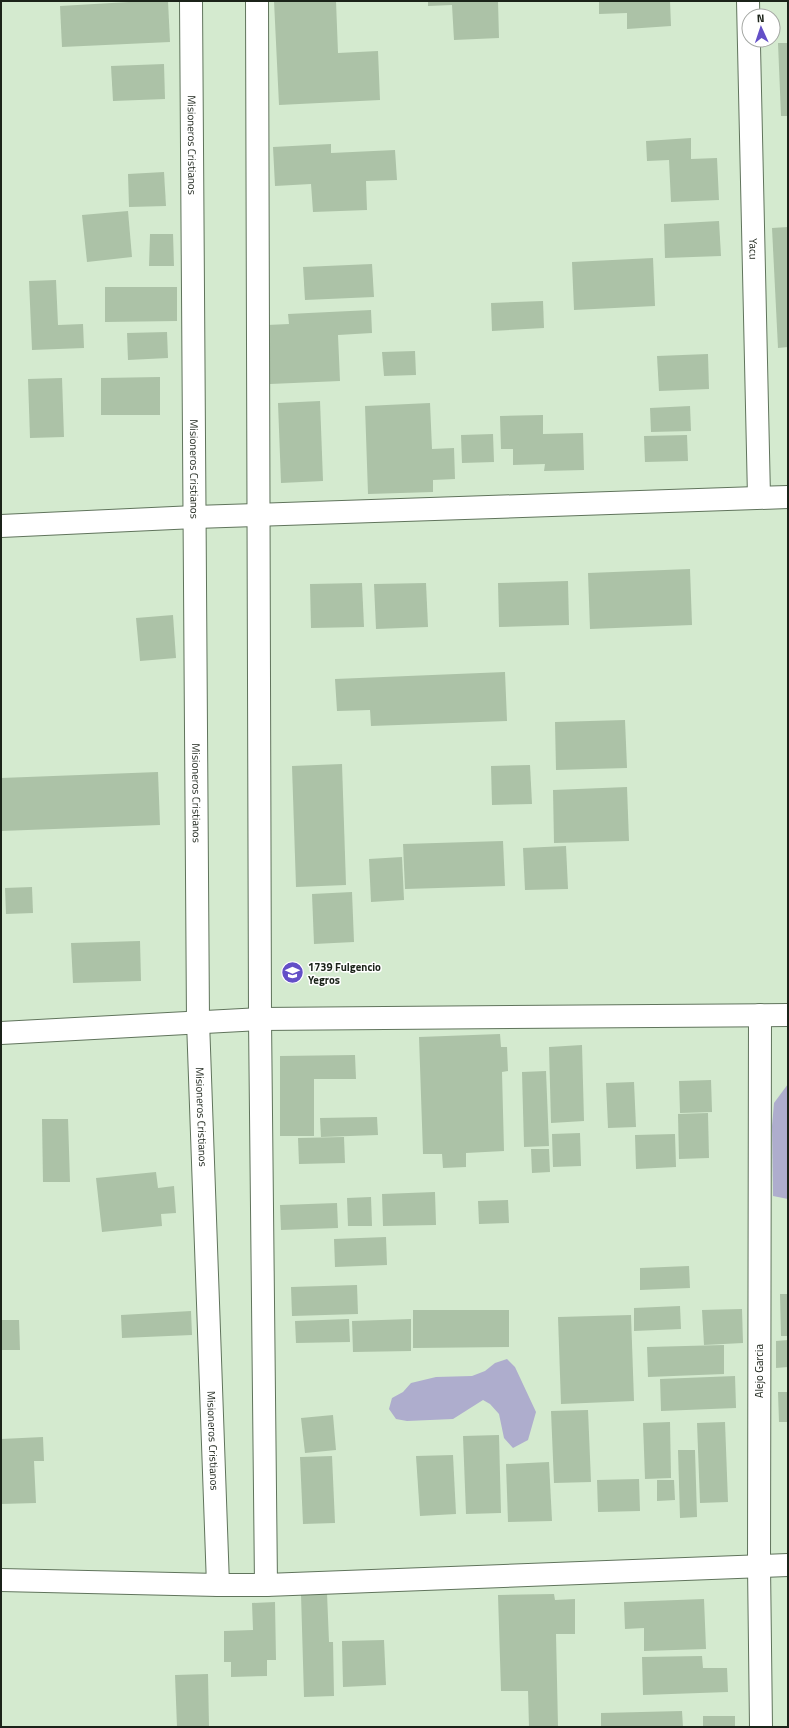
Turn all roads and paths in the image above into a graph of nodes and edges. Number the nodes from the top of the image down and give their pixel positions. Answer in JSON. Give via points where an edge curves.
{"nodes":[{"id":1,"x":191,"y":1,"type":"edge"},
{"id":2,"x":257,"y":1,"type":"edge"},
{"id":3,"x":748,"y":1,"type":"edge"},
{"id":4,"x":759,"y":497,"type":"junction"},
{"id":5,"x":788,"y":497,"type":"edge"},
{"id":6,"x":259,"y":516,"type":"junction"},
{"id":7,"x":195,"y":517,"type":"junction"},
{"id":8,"x":1,"y":526,"type":"edge"},
{"id":9,"x":760,"y":1015,"type":"junction"},
{"id":10,"x":788,"y":1015,"type":"edge"},
{"id":11,"x":260,"y":1019,"type":"junction"},
{"id":12,"x":198,"y":1021,"type":"junction"},
{"id":13,"x":1,"y":1033,"type":"edge"},
{"id":14,"x":788,"y":1565,"type":"edge"},
{"id":15,"x":759,"y":1566,"type":"junction"},
{"id":16,"x":1,"y":1580,"type":"edge"},
{"id":17,"x":266,"y":1584,"type":"junction"},
{"id":18,"x":218,"y":1585,"type":"junction"},
{"id":19,"x":761,"y":1727,"type":"edge"}],
"edges":[{"from":1,"to":7,"type":"street","name":"Misioneros Cristianos"},
{"from":2,"to":6,"type":"street"},
{"from":3,"to":4,"type":"street","name":"Yacu"},
{"from":4,"to":5,"type":"street"},
{"from":4,"to":6,"type":"street"},
{"from":6,"to":7,"type":"street"},
{"from":6,"to":11,"type":"street"},
{"from":7,"to":8,"type":"street"},
{"from":7,"to":12,"type":"street","name":"Misioneros Cristianos"},
{"from":9,"to":10,"type":"street"},
{"from":9,"to":11,"type":"street"},
{"from":9,"to":15,"type":"street","name":"Alejo Garcia"},
{"from":11,"to":12,"type":"street"},
{"from":11,"to":17,"type":"street"},
{"from":12,"to":13,"type":"street"},
{"from":12,"to":18,"type":"street","name":"Misioneros Cristianos"},
{"from":14,"to":15,"type":"street"},
{"from":15,"to":17,"type":"street"},
{"from":15,"to":19,"type":"street","name":"Alejo Garcia"},
{"from":16,"to":18,"type":"street"},
{"from":17,"to":18,"type":"street"}]}
